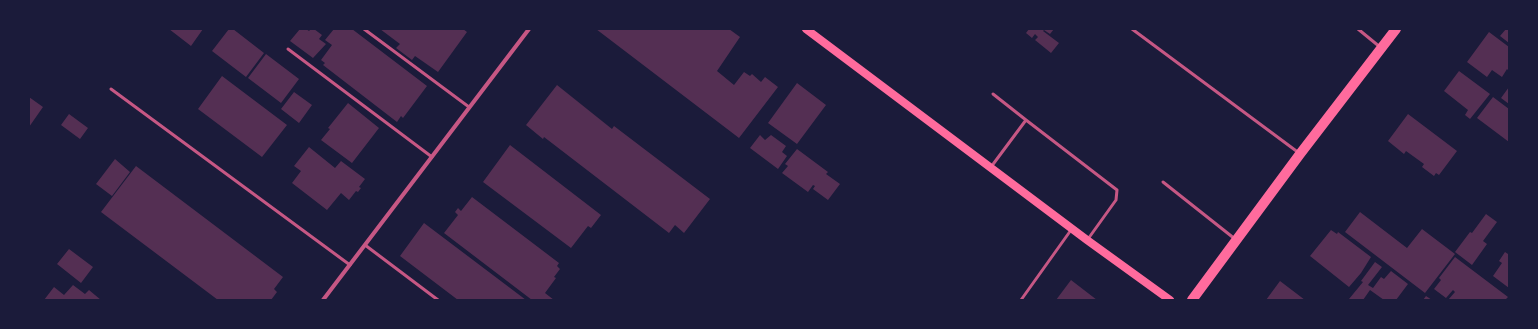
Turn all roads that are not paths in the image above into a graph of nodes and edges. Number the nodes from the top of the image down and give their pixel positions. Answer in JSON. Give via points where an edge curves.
{"nodes":[{"id":1,"x":364,"y":29,"type":"edge"},
{"id":2,"x":529,"y":29,"type":"edge"},
{"id":3,"x":806,"y":29,"type":"edge"},
{"id":4,"x":1132,"y":29,"type":"edge"},
{"id":5,"x":1358,"y":29,"type":"edge"},
{"id":6,"x":1396,"y":29,"type":"edge"},
{"id":7,"x":1381,"y":48,"type":"junction"},
{"id":8,"x":288,"y":49,"type":"dead end"},
{"id":9,"x":111,"y":89,"type":"dead end"},
{"id":10,"x":993,"y":94,"type":"dead end"},
{"id":11,"x":469,"y":108,"type":"junction"},
{"id":12,"x":1026,"y":120,"type":"junction"},
{"id":13,"x":1300,"y":154,"type":"junction"},
{"id":14,"x":432,"y":157,"type":"junction"},
{"id":15,"x":991,"y":168,"type":"junction"},
{"id":16,"x":1163,"y":182,"type":"dead end"},
{"id":17,"x":1071,"y":229,"type":"junction"},
{"id":18,"x":1087,"y":240,"type":"junction"},
{"id":19,"x":1236,"y":240,"type":"junction"},
{"id":20,"x":365,"y":245,"type":"junction"},
{"id":21,"x":350,"y":265,"type":"junction"},
{"id":22,"x":323,"y":300,"type":"edge"},
{"id":23,"x":438,"y":300,"type":"edge"},
{"id":24,"x":1021,"y":300,"type":"edge"},
{"id":25,"x":1170,"y":300,"type":"edge"},
{"id":26,"x":1192,"y":300,"type":"edge"}],
"edges":[{"from":1,"to":11,"type":"lane"},
{"from":2,"to":11,"type":"street"},
{"from":3,"to":15,"type":"main road"},
{"from":4,"to":13,"type":"lane"},
{"from":5,"to":7,"type":"lane"},
{"from":6,"to":7,"type":"main road"},
{"from":7,"to":13,"type":"main road"},
{"from":8,"to":14,"type":"lane"},
{"from":9,"to":21,"type":"lane"},
{"from":10,"to":12,"type":"lane"},
{"from":11,"to":14,"type":"street"},
{"from":12,"to":15,"type":"lane"},
{"from":12,"to":18,"type":"lane","via":[[1117,190],[1116,200]]},
{"from":13,"to":19,"type":"main road"},
{"from":14,"to":20,"type":"street"},
{"from":15,"to":17,"type":"main road"},
{"from":16,"to":19,"type":"lane"},
{"from":17,"to":18,"type":"main road"},
{"from":17,"to":24,"type":"lane"},
{"from":18,"to":25,"type":"main road"},
{"from":19,"to":26,"type":"main road"},
{"from":20,"to":21,"type":"street"},
{"from":20,"to":23,"type":"lane"},
{"from":21,"to":22,"type":"street"}]}
